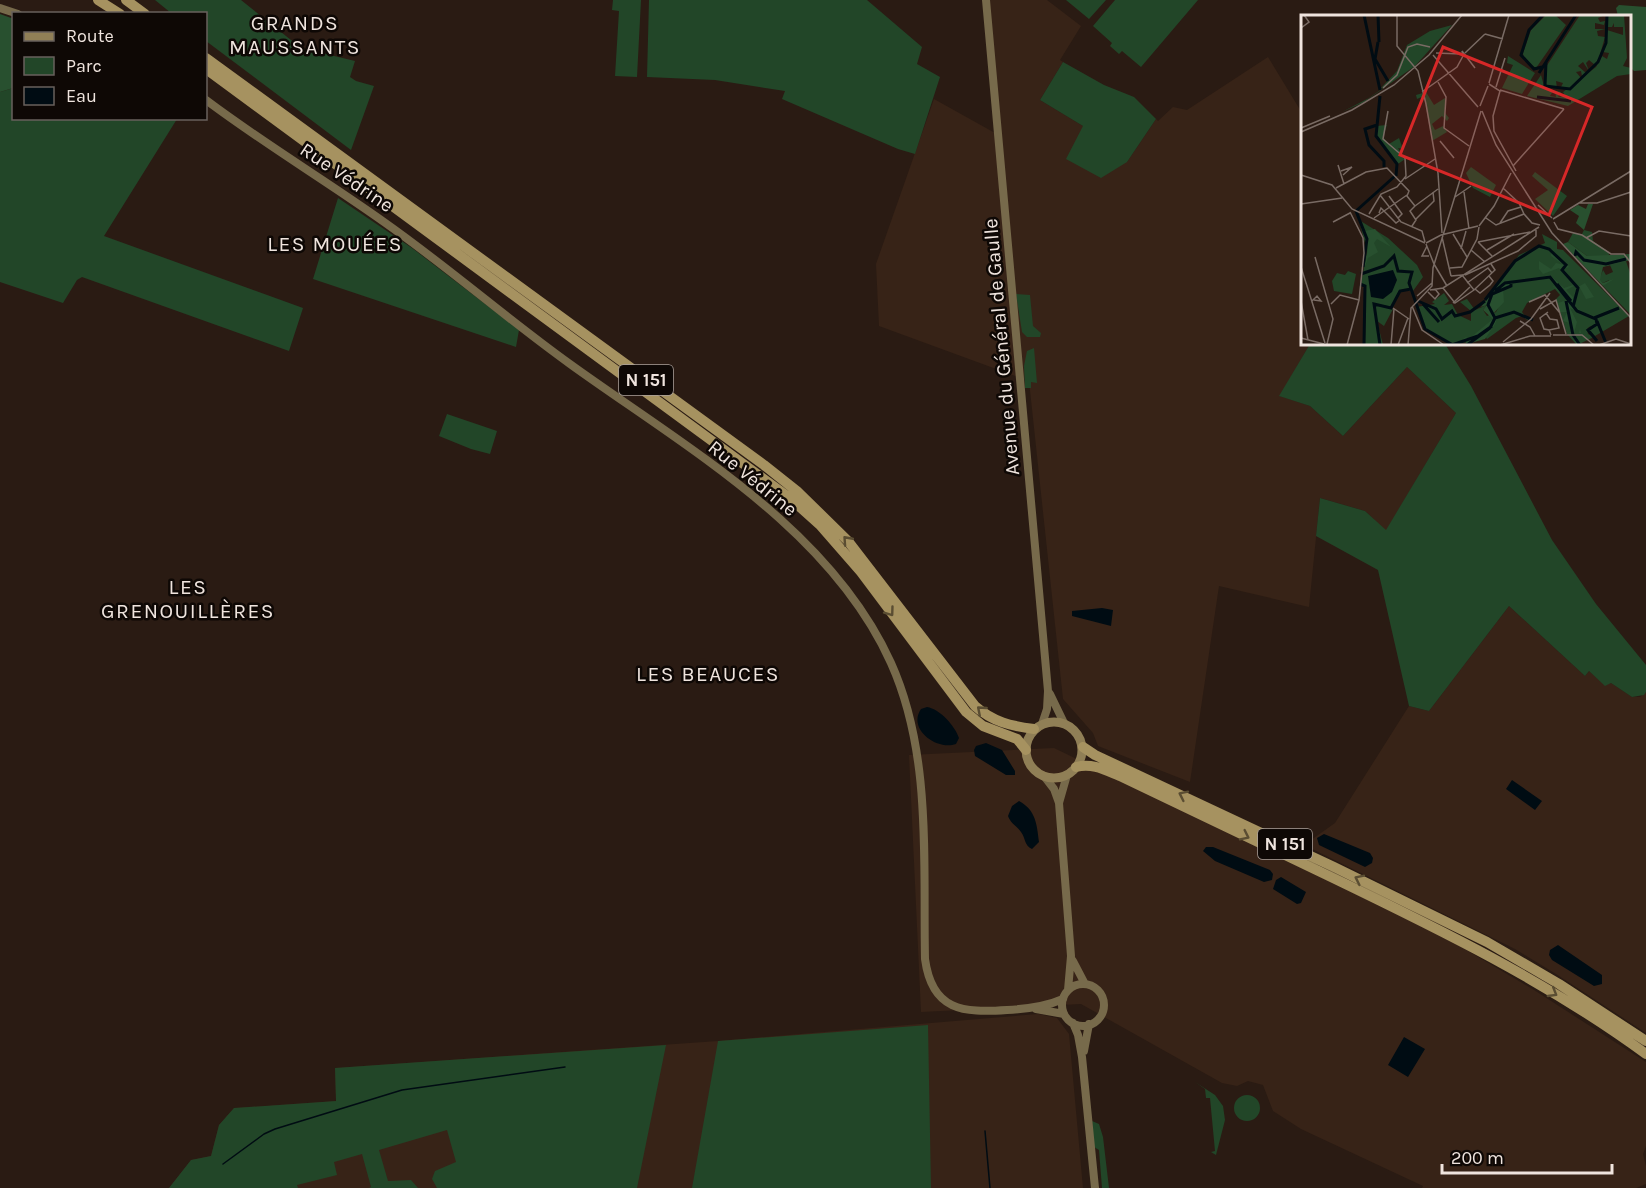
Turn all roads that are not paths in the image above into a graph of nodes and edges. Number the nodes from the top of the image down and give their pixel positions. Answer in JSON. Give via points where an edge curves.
{"nodes":[{"id":1,"x":98,"y":0,"type":"edge"},
{"id":2,"x":110,"y":0,"type":"edge"},
{"id":3,"x":126,"y":0,"type":"edge"},
{"id":4,"x":138,"y":0,"type":"edge"},
{"id":5,"x":986,"y":0,"type":"edge"},
{"id":6,"x":117,"y":12,"type":"edge"},
{"id":7,"x":126,"y":12,"type":"edge"},
{"id":8,"x":142,"y":12,"type":"edge"},
{"id":9,"x":151,"y":12,"type":"edge"},
{"id":10,"x":211,"y":67,"type":"edge"},
{"id":11,"x":207,"y":101,"type":"edge"},
{"id":12,"x":1048,"y":691,"type":"junction"},
{"id":13,"x":1064,"y":723,"type":"junction"},
{"id":14,"x":1038,"y":727,"type":"junction"},
{"id":15,"x":1083,"y":747,"type":"junction"},
{"id":16,"x":1026,"y":750,"type":"junction"},
{"id":17,"x":1076,"y":767,"type":"junction"},
{"id":18,"x":1067,"y":775,"type":"junction"},
{"id":19,"x":1044,"y":776,"type":"junction"},
{"id":20,"x":1059,"y":803,"type":"junction"},
{"id":21,"x":1484,"y":947,"type":"junction"},
{"id":22,"x":1071,"y":956,"type":"junction"},
{"id":23,"x":1505,"y":958,"type":"junction"},
{"id":24,"x":1090,"y":986,"type":"junction"},
{"id":25,"x":1068,"y":990,"type":"junction"},
{"id":26,"x":1063,"y":999,"type":"junction"},
{"id":27,"x":1030,"y":1008,"type":"junction"},
{"id":28,"x":1064,"y":1014,"type":"junction"},
{"id":29,"x":1072,"y":1023,"type":"junction"},
{"id":30,"x":1089,"y":1024,"type":"junction"},
{"id":31,"x":1646,"y":1041,"type":"edge"},
{"id":32,"x":1646,"y":1054,"type":"edge"},
{"id":33,"x":1082,"y":1057,"type":"junction"},
{"id":34,"x":1095,"y":1188,"type":"edge"}],
"edges":[{"from":1,"to":6,"type":"highway"},
{"from":2,"to":7,"type":"highway"},
{"from":3,"to":8,"type":"highway"},
{"from":4,"to":9,"type":"highway"},
{"from":5,"to":12,"type":"street","name":"Avenue du Général de Gaulle"},
{"from":14,"to":10,"type":"highway","number":"N 151","one_way":true,"via":[[1004,724],[975,705],[848,541],[798,492]]},
{"from":10,"to":16,"type":"highway","number":"N 151","one_way":true,"via":[[791,499],[861,572],[966,712],[983,726],[1017,739]]},
{"from":11,"to":27,"type":"street","name":"Rue Védrine","via":[[386,223],[565,361],[694,451],[771,512],[824,562],[876,634],[895,672],[911,722],[922,795],[928,978],[943,999],[962,1010]]},
{"from":12,"to":13,"type":"street","name":"Avenue du Général de Gaulle"},
{"from":12,"to":14,"type":"street","name":"Avenue du Général de Gaulle","via":[[1047,709]]},
{"from":13,"to":14,"type":"main road","via":[[1049,722]]},
{"from":13,"to":15,"type":"main road","via":[[1077,733]]},
{"from":14,"to":16,"type":"main road"},
{"from":15,"to":17,"type":"main road"},
{"from":21,"to":15,"type":"highway","number":"N 151","one_way":true,"via":[[1314,857]]},
{"from":16,"to":19,"type":"main road","via":[[1033,768]]},
{"from":17,"to":18,"type":"main road"},
{"from":17,"to":21,"type":"highway","number":"N 151","one_way":true,"via":[[1095,766],[1120,776]]},
{"from":18,"to":19,"type":"main road"},
{"from":18,"to":20,"type":"street"},
{"from":19,"to":20,"type":"street"},
{"from":20,"to":22,"type":"street"},
{"from":21,"to":23,"type":"highway","number":"N 151"},
{"from":22,"to":24,"type":"street"},
{"from":22,"to":25,"type":"street"},
{"from":23,"to":31,"type":"highway","number":"N 151","via":[[1559,984]]},
{"from":23,"to":32,"type":"highway","number":"N 151","one_way":true},
{"from":24,"to":25,"type":"street","via":[[1073,986]]},
{"from":24,"to":30,"type":"street","via":[[1104,1004],[1101,1015]]},
{"from":25,"to":26,"type":"street"},
{"from":26,"to":27,"type":"street","name":"Rue Védrine"},
{"from":26,"to":28,"type":"street"},
{"from":27,"to":28,"type":"street","name":"Rue Védrine"},
{"from":28,"to":29,"type":"street"},
{"from":29,"to":30,"type":"street"},
{"from":29,"to":33,"type":"street"},
{"from":30,"to":33,"type":"street"},
{"from":33,"to":34,"type":"street"}]}
